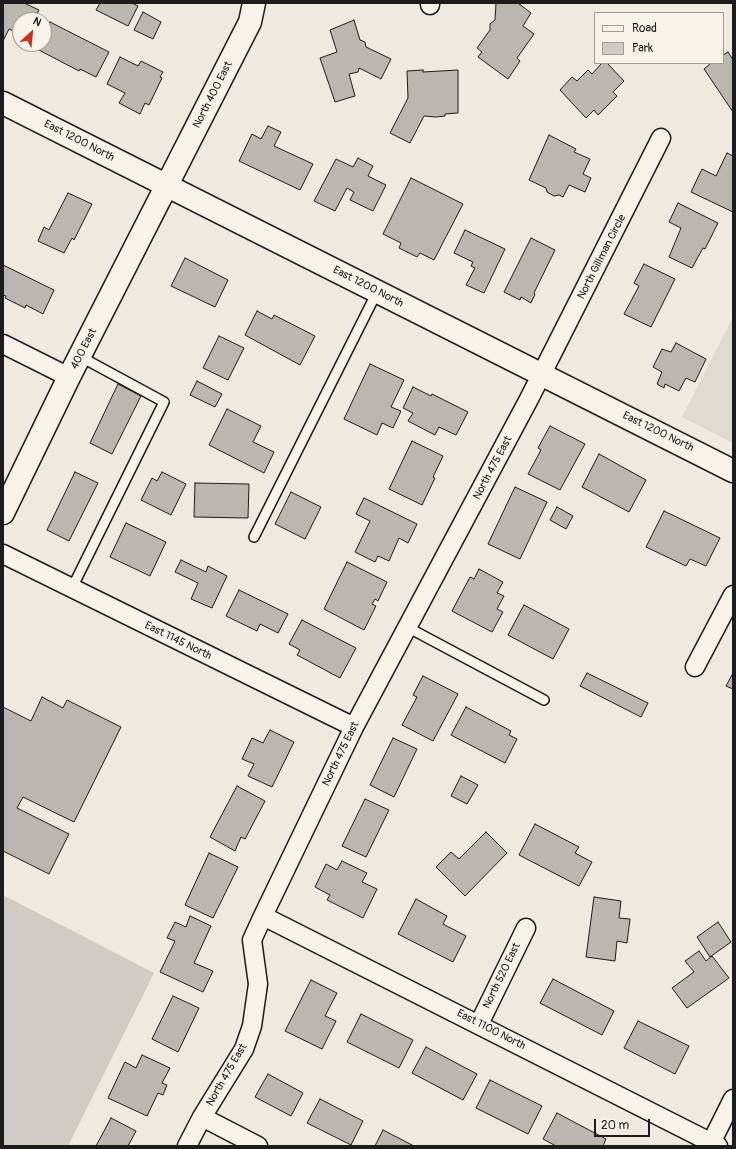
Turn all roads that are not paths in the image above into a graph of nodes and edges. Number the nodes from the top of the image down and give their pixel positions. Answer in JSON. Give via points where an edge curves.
{"nodes":[{"id":1,"x":254,"y":3,"type":"edge"},
{"id":2,"x":3,"y":103,"type":"edge"},
{"id":3,"x":661,"y":138,"type":"dead end"},
{"id":4,"x":167,"y":186,"type":"junction"},
{"id":5,"x":378,"y":292,"type":"junction"},
{"id":6,"x":3,"y":344,"type":"edge"},
{"id":7,"x":81,"y":357,"type":"junction"},
{"id":8,"x":542,"y":375,"type":"junction"},
{"id":9,"x":69,"y":377,"type":"junction"},
{"id":10,"x":733,"y":471,"type":"edge"},
{"id":11,"x":3,"y":513,"type":"edge"},
{"id":12,"x":254,"y":537,"type":"dead end"},
{"id":13,"x":3,"y":554,"type":"edge"},
{"id":14,"x":72,"y":588,"type":"junction"},
{"id":15,"x":733,"y":594,"type":"edge"},
{"id":16,"x":407,"y":627,"type":"junction"},
{"id":17,"x":695,"y":668,"type":"dead end"},
{"id":18,"x":544,"y":700,"type":"dead end"},
{"id":19,"x":354,"y":727,"type":"junction"},
{"id":20,"x":263,"y":916,"type":"junction"},
{"id":21,"x":526,"y":928,"type":"dead end"},
{"id":22,"x":479,"y":1024,"type":"junction"},
{"id":23,"x":733,"y":1099,"type":"edge"},
{"id":24,"x":202,"y":1117,"type":"junction"},
{"id":25,"x":715,"y":1144,"type":"edge"},
{"id":26,"x":187,"y":1146,"type":"edge"},
{"id":27,"x":258,"y":1146,"type":"edge"}],
"edges":[{"from":1,"to":4,"type":"street","name":"North 400 East","via":[[250,22]]},
{"from":2,"to":4,"type":"street","name":"East 1200 North"},
{"from":3,"to":8,"type":"street","name":"North Gillman Circle"},
{"from":4,"to":5,"type":"street","name":"East 1200 North"},
{"from":4,"to":7,"type":"street","name":"400 East"},
{"from":5,"to":8,"type":"street","name":"East 1200 North"},
{"from":5,"to":12,"type":"lane"},
{"from":6,"to":9,"type":"street"},
{"from":7,"to":9,"type":"street","name":"400 East"},
{"from":7,"to":14,"type":"lane","via":[[164,402]]},
{"from":8,"to":10,"type":"street","name":"East 1200 North"},
{"from":8,"to":16,"type":"street","name":"North 475 East"},
{"from":9,"to":11,"type":"street","name":"400 East"},
{"from":13,"to":14,"type":"street","name":"East 1145 North"},
{"from":14,"to":19,"type":"street","name":"East 1145 North"},
{"from":15,"to":17,"type":"street"},
{"from":16,"to":18,"type":"lane"},
{"from":16,"to":19,"type":"street","name":"North 475 East"},
{"from":19,"to":20,"type":"street","name":"North 475 East"},
{"from":20,"to":22,"type":"street","name":"East 1100 North"},
{"from":20,"to":24,"type":"street","name":"North 475 East","via":[[252,940],[258,984],[252,1026],[244,1049]]},
{"from":21,"to":22,"type":"street","name":"North 520 East"},
{"from":22,"to":25,"type":"street","name":"East 1100 North"},
{"from":23,"to":25,"type":"street"},
{"from":24,"to":26,"type":"street","name":"North 475 East"},
{"from":24,"to":27,"type":"street"}]}
